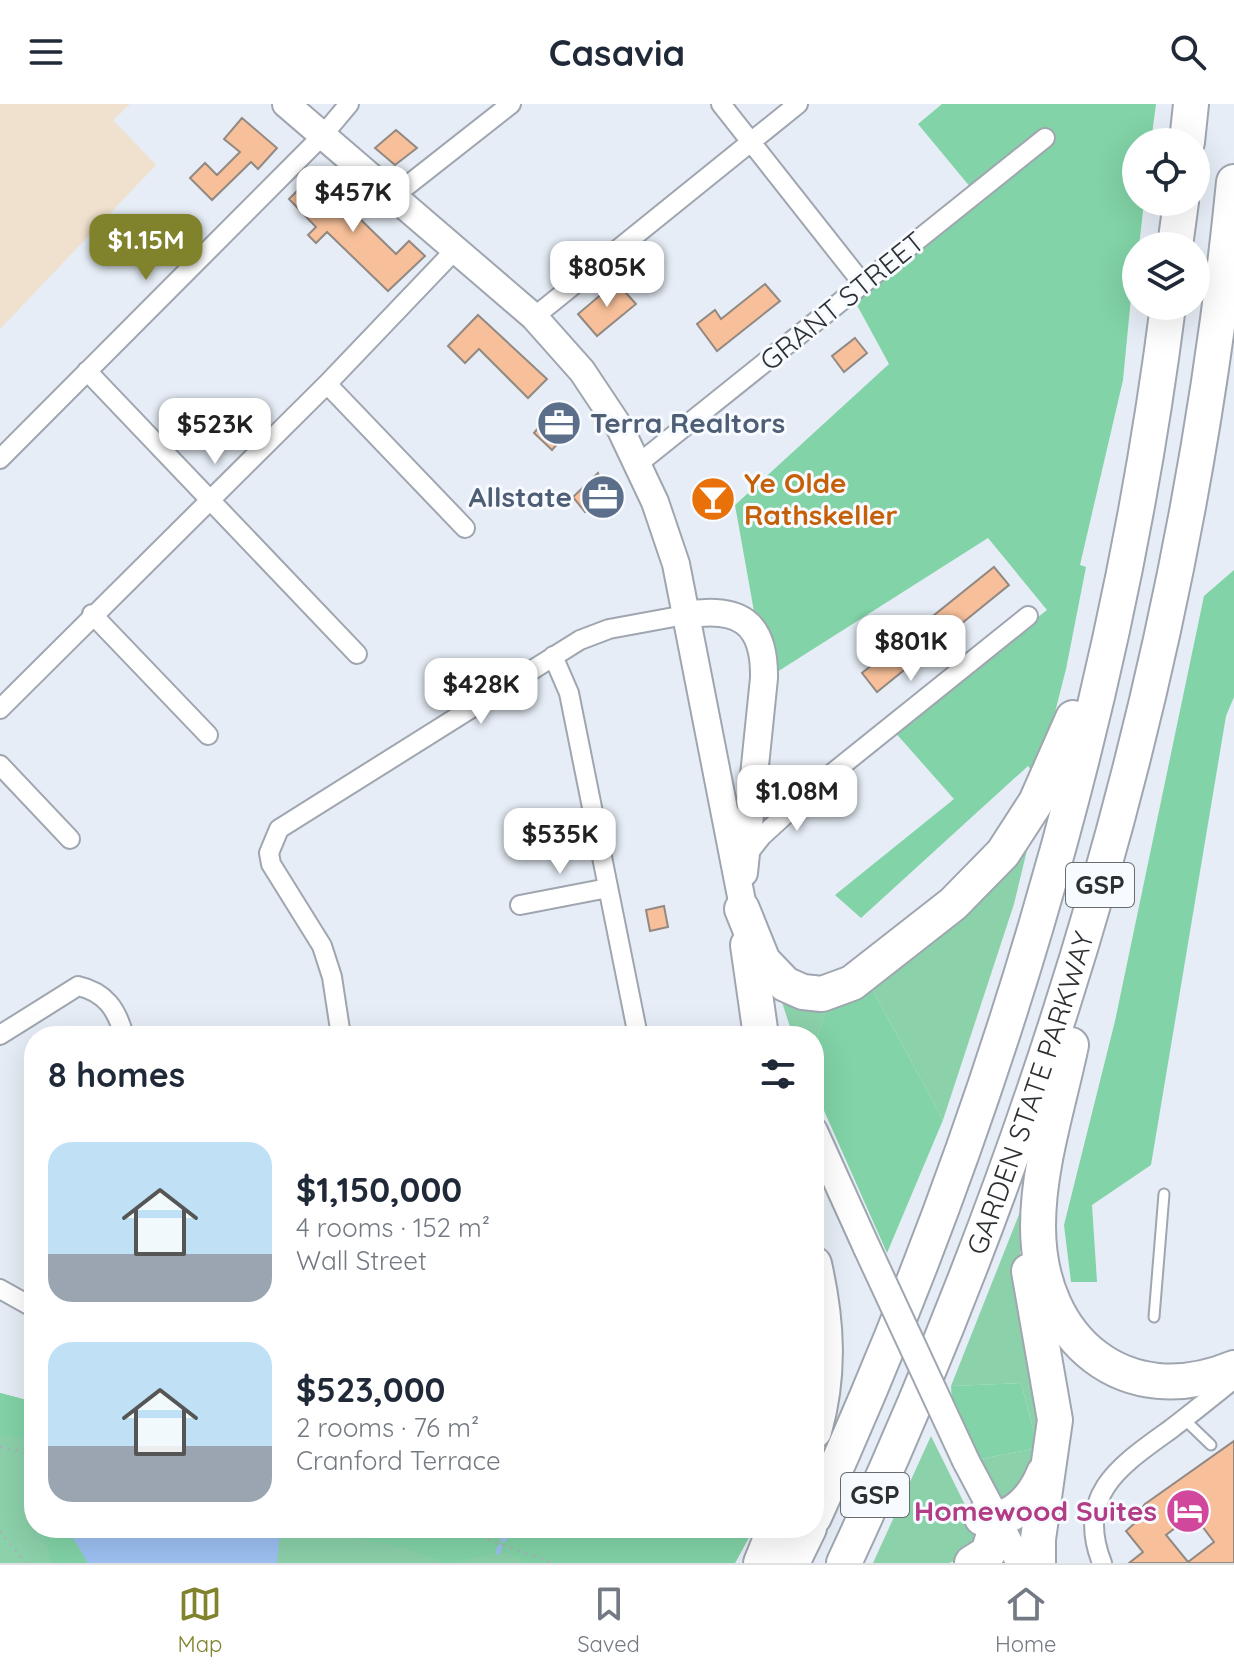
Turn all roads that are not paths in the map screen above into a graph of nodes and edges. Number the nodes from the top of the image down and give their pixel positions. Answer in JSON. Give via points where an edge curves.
{"nodes":[{"id":1,"x":286,"y":104,"type":"edge"},
{"id":2,"x":349,"y":104,"type":"edge"},
{"id":3,"x":511,"y":104,"type":"edge"},
{"id":4,"x":721,"y":104,"type":"edge"},
{"id":5,"x":798,"y":104,"type":"edge"},
{"id":6,"x":1191,"y":104,"type":"edge"},
{"id":7,"x":1188,"y":128,"type":"edge"},
{"id":8,"x":323,"y":135,"type":"junction"},
{"id":9,"x":1045,"y":138,"type":"dead end"},
{"id":10,"x":751,"y":141,"type":"junction"},
{"id":11,"x":1234,"y":182,"type":"edge"},
{"id":12,"x":394,"y":196,"type":"junction"},
{"id":13,"x":456,"y":249,"type":"junction"},
{"id":14,"x":863,"y":284,"type":"junction"},
{"id":15,"x":534,"y":317,"type":"junction"},
{"id":16,"x":1166,"y":320,"type":"edge"},
{"id":17,"x":87,"y":371,"type":"junction"},
{"id":18,"x":327,"y":384,"type":"junction"},
{"id":19,"x":0,"y":459,"type":"edge"},
{"id":20,"x":638,"y":464,"type":"junction"},
{"id":21,"x":209,"y":501,"type":"junction"},
{"id":22,"x":465,"y":528,"type":"dead end"},
{"id":23,"x":1130,"y":532,"type":"junction"},
{"id":24,"x":92,"y":614,"type":"junction"},
{"id":25,"x":685,"y":615,"type":"junction"},
{"id":26,"x":1028,"y":616,"type":"dead end"},
{"id":27,"x":357,"y":654,"type":"dead end"},
{"id":28,"x":553,"y":656,"type":"junction"},
{"id":29,"x":0,"y":709,"type":"edge"},
{"id":30,"x":208,"y":735,"type":"dead end"},
{"id":31,"x":1135,"y":754,"type":"junction"},
{"id":32,"x":754,"y":764,"type":"junction"},
{"id":33,"x":0,"y":765,"type":"edge"},
{"id":34,"x":820,"y":783,"type":"junction"},
{"id":35,"x":70,"y":839,"type":"dead end"},
{"id":36,"x":745,"y":858,"type":"junction"},
{"id":37,"x":608,"y":888,"type":"junction"},
{"id":38,"x":520,"y":905,"type":"dead end"},
{"id":39,"x":742,"y":909,"type":"junction"},
{"id":40,"x":120,"y":1026,"type":"edge"},
{"id":41,"x":339,"y":1026,"type":"edge"},
{"id":42,"x":636,"y":1026,"type":"edge"},
{"id":43,"x":760,"y":1026,"type":"edge"},
{"id":44,"x":775,"y":1026,"type":"edge"},
{"id":45,"x":0,"y":1035,"type":"edge"},
{"id":46,"x":824,"y":1153,"type":"edge"},
{"id":47,"x":1043,"y":1173,"type":"junction"},
{"id":48,"x":1164,"y":1194,"type":"dead end"},
{"id":49,"x":0,"y":1289,"type":"edge"},
{"id":50,"x":24,"y":1302,"type":"edge"},
{"id":51,"x":1154,"y":1317,"type":"dead end"},
{"id":52,"x":824,"y":1334,"type":"edge"},
{"id":53,"x":1234,"y":1368,"type":"edge"},
{"id":54,"x":1234,"y":1379,"type":"edge"},
{"id":55,"x":824,"y":1383,"type":"edge"},
{"id":56,"x":1184,"y":1419,"type":"junction"},
{"id":57,"x":1211,"y":1445,"type":"dead end"},
{"id":58,"x":1053,"y":1446,"type":"junction"},
{"id":59,"x":824,"y":1494,"type":"edge"},
{"id":60,"x":771,"y":1538,"type":"edge"},
{"id":61,"x":804,"y":1538,"type":"edge"},
{"id":62,"x":993,"y":1545,"type":"edge"},
{"id":63,"x":761,"y":1563,"type":"edge"},
{"id":64,"x":792,"y":1563,"type":"edge"},
{"id":65,"x":844,"y":1563,"type":"edge"},
{"id":66,"x":1038,"y":1563,"type":"edge"},
{"id":67,"x":1102,"y":1563,"type":"edge"}],
"edges":[{"from":1,"to":8,"type":"main road"},
{"from":2,"to":8,"type":"street"},
{"from":3,"to":12,"type":"street"},
{"from":4,"to":10,"type":"street"},
{"from":5,"to":10,"type":"street"},
{"from":6,"to":7,"type":"highway"},
{"from":8,"to":12,"type":"main road"},
{"from":8,"to":17,"type":"street"},
{"from":9,"to":14,"type":"street","name":"GRANT STREET"},
{"from":10,"to":14,"type":"street"},
{"from":10,"to":15,"type":"street"},
{"from":11,"to":31,"type":"highway","name":"GARDEN STATE PARKWAY","number":"GSP","via":[[1198,450]]},
{"from":12,"to":13,"type":"main road"},
{"from":13,"to":15,"type":"main road"},
{"from":13,"to":18,"type":"street"},
{"from":14,"to":20,"type":"street","name":"GRANT STREET"},
{"from":15,"to":20,"type":"main road","via":[[588,380]]},
{"from":16,"to":23,"type":"highway","name":"GARDEN STATE PARKWAY","number":"GSP"},
{"from":17,"to":19,"type":"street"},
{"from":17,"to":21,"type":"street"},
{"from":18,"to":21,"type":"street"},
{"from":18,"to":22,"type":"street"},
{"from":20,"to":25,"type":"main road","via":[[671,548]]},
{"from":21,"to":24,"type":"street"},
{"from":21,"to":27,"type":"street"},
{"from":23,"to":39,"type":"highway","via":[[1091,666],[1045,784],[1016,835],[967,891],[865,975],[822,994],[794,989],[770,971]]},
{"from":23,"to":59,"type":"highway","name":"GARDEN STATE PARKWAY","number":"GSP","via":[[1064,819],[991,1069],[916,1279]]},
{"from":24,"to":29,"type":"street"},
{"from":24,"to":30,"type":"street"},
{"from":25,"to":28,"type":"street","via":[[598,631]]},
{"from":25,"to":32,"type":"main road","via":[[733,614],[759,640],[764,678]]},
{"from":25,"to":39,"type":"main road"},
{"from":26,"to":34,"type":"street"},
{"from":28,"to":37,"type":"street","via":[[569,693]]},
{"from":28,"to":41,"type":"street","via":[[289,821],[271,841],[271,864],[322,946]]},
{"from":31,"to":47,"type":"highway"},
{"from":31,"to":65,"type":"highway","name":"GARDEN STATE PARKWAY","number":"GSP","via":[[1074,972],[1005,1179],[945,1334]]},
{"from":32,"to":34,"type":"street","via":[[764,787],[777,795],[793,795]]},
{"from":32,"to":36,"type":"main road"},
{"from":33,"to":35,"type":"street"},
{"from":34,"to":36,"type":"street"},
{"from":36,"to":39,"type":"main road"},
{"from":37,"to":38,"type":"street"},
{"from":37,"to":42,"type":"street"},
{"from":39,"to":43,"type":"highway"},
{"from":39,"to":44,"type":"main road"},
{"from":40,"to":45,"type":"street","via":[[110,1002],[95,990],[78,986]]},
{"from":46,"to":62,"type":"main road","bridge":true,"via":[[966,1461]]},
{"from":47,"to":53,"type":"highway","via":[[1038,1229],[1045,1275],[1060,1315],[1084,1347],[1111,1369],[1148,1382],[1185,1382]]},
{"from":47,"to":58,"type":"highway","via":[[1029,1272],[1052,1394]]},
{"from":48,"to":51,"type":"lane"},
{"from":49,"to":50,"type":"street"},
{"from":52,"to":55,"type":"highway"},
{"from":54,"to":56,"type":"street"},
{"from":56,"to":57,"type":"lane"},
{"from":56,"to":67,"type":"street","via":[[1125,1462],[1103,1489],[1094,1531]]},
{"from":58,"to":62,"type":"highway","via":[[1036,1490]]},
{"from":58,"to":66,"type":"highway"},
{"from":60,"to":63,"type":"highway"},
{"from":61,"to":64,"type":"highway","number":"GSP"}]}
